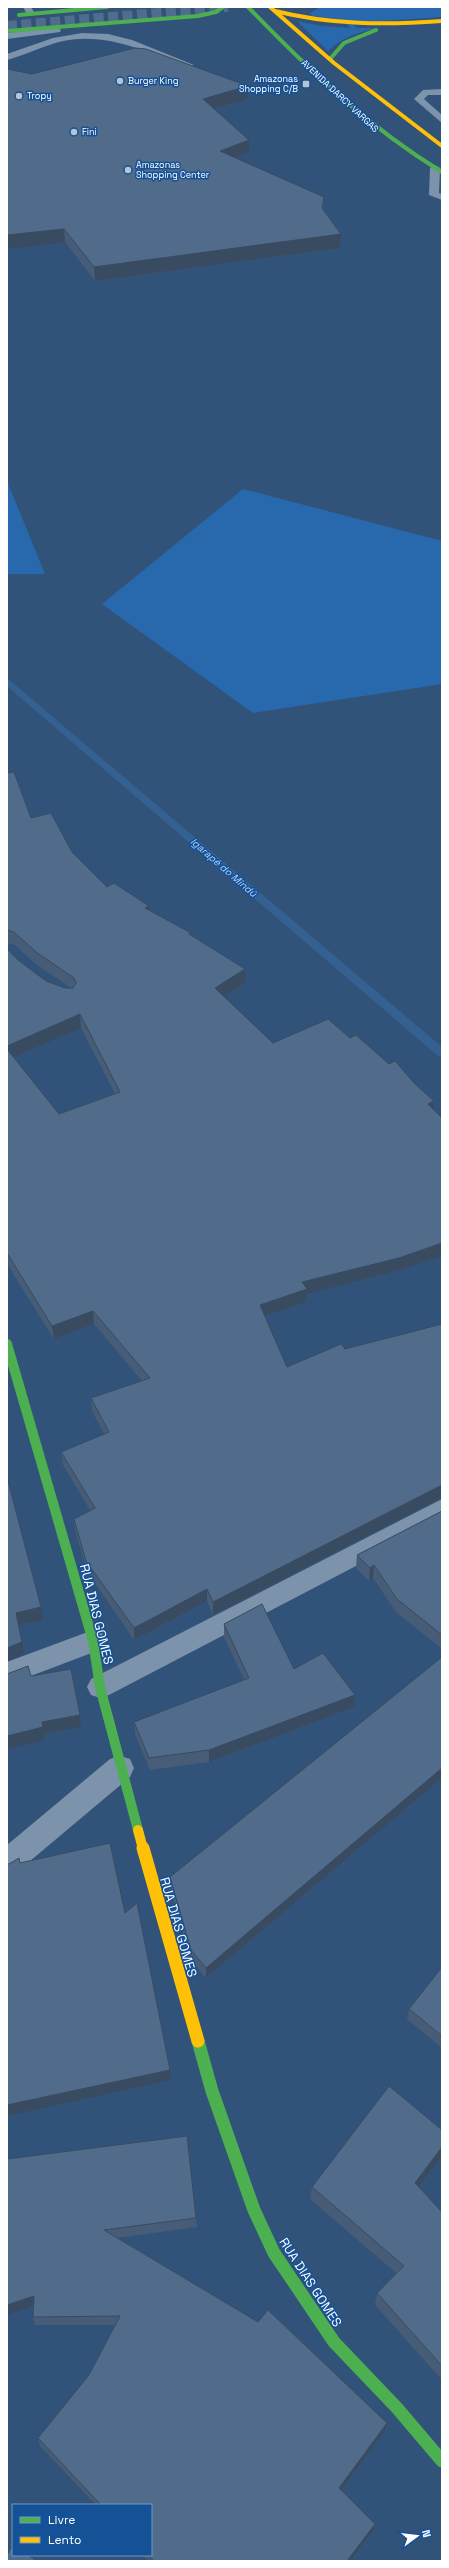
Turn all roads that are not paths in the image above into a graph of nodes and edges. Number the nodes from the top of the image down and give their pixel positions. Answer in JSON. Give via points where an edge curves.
{"nodes":[{"id":1,"x":107,"y":7,"type":"edge"},
{"id":2,"x":223,"y":7,"type":"edge"},
{"id":3,"x":248,"y":7,"type":"edge"},
{"id":4,"x":272,"y":9,"type":"edge"},
{"id":5,"x":29,"y":10,"type":"edge"},
{"id":6,"x":7,"y":16,"type":"edge"},
{"id":7,"x":198,"y":16,"type":"junction"},
{"id":8,"x":225,"y":17,"type":"dead end"},
{"id":9,"x":246,"y":20,"type":"dead end"},
{"id":10,"x":442,"y":21,"type":"edge"},
{"id":11,"x":426,"y":22,"type":"junction"},
{"id":12,"x":88,"y":24,"type":"junction"},
{"id":13,"x":270,"y":28,"type":"junction"},
{"id":14,"x":7,"y":31,"type":"edge"},
{"id":15,"x":7,"y":36,"type":"edge"},
{"id":16,"x":7,"y":57,"type":"edge"},
{"id":17,"x":330,"y":59,"type":"junction"},
{"id":18,"x":189,"y":65,"type":"edge"},
{"id":19,"x":442,"y":92,"type":"edge"},
{"id":20,"x":440,"y":119,"type":"edge"},
{"id":21,"x":406,"y":120,"type":"junction"},
{"id":22,"x":442,"y":146,"type":"edge"},
{"id":23,"x":439,"y":170,"type":"edge"},
{"id":24,"x":438,"y":196,"type":"edge"},
{"id":25,"x":7,"y":1344,"type":"edge"},
{"id":26,"x":442,"y":1509,"type":"edge"},
{"id":27,"x":93,"y":1641,"type":"junction"},
{"id":28,"x":7,"y":1674,"type":"edge"},
{"id":29,"x":100,"y":1687,"type":"junction"},
{"id":30,"x":120,"y":1768,"type":"junction"},
{"id":31,"x":7,"y":1863,"type":"edge"},
{"id":32,"x":442,"y":2461,"type":"edge"}],
"edges":[{"from":1,"to":5,"type":"main road"},
{"from":2,"to":7,"type":"main road","via":[[216,12]]},
{"from":3,"to":13,"type":"main road","name":"AVENIDA DARCY VARGAS"},
{"from":4,"to":11,"type":"main road","via":[[309,20],[338,24]]},
{"from":4,"to":17,"type":"main road","name":"AVENIDA DARCY VARGAS"},
{"from":5,"to":6,"type":"main road"},
{"from":7,"to":8,"type":"main road"},
{"from":7,"to":12,"type":"main road"},
{"from":9,"to":13,"type":"main road"},
{"from":10,"to":11,"type":"main road"},
{"from":11,"to":17,"type":"main road","via":[[359,35],[338,47]]},
{"from":12,"to":14,"type":"main road"},
{"from":12,"to":15,"type":"street"},
{"from":13,"to":23,"type":"main road","name":"AVENIDA DARCY VARGAS","via":[[378,131]]},
{"from":16,"to":18,"type":"street","via":[[35,55],[108,36],[139,51],[152,51]]},
{"from":17,"to":21,"type":"main road","name":"AVENIDA DARCY VARGAS"},
{"from":19,"to":20,"type":"street","via":[[426,92],[419,96]]},
{"from":20,"to":21,"type":"street"},
{"from":21,"to":22,"type":"main road","name":"AVENIDA DARCY VARGAS"},
{"from":23,"to":24,"type":"street"},
{"from":25,"to":27,"type":"main road","name":"RUA DIAS GOMES"},
{"from":26,"to":29,"type":"street"},
{"from":27,"to":28,"type":"street"},
{"from":27,"to":29,"type":"main road","name":"RUA DIAS GOMES"},
{"from":29,"to":30,"type":"main road","name":"RUA DIAS GOMES"},
{"from":30,"to":31,"type":"street"},
{"from":30,"to":32,"type":"main road","name":"RUA DIAS GOMES","via":[[212,2090],[254,2210],[274,2253],[334,2342],[397,2408]]}]}
